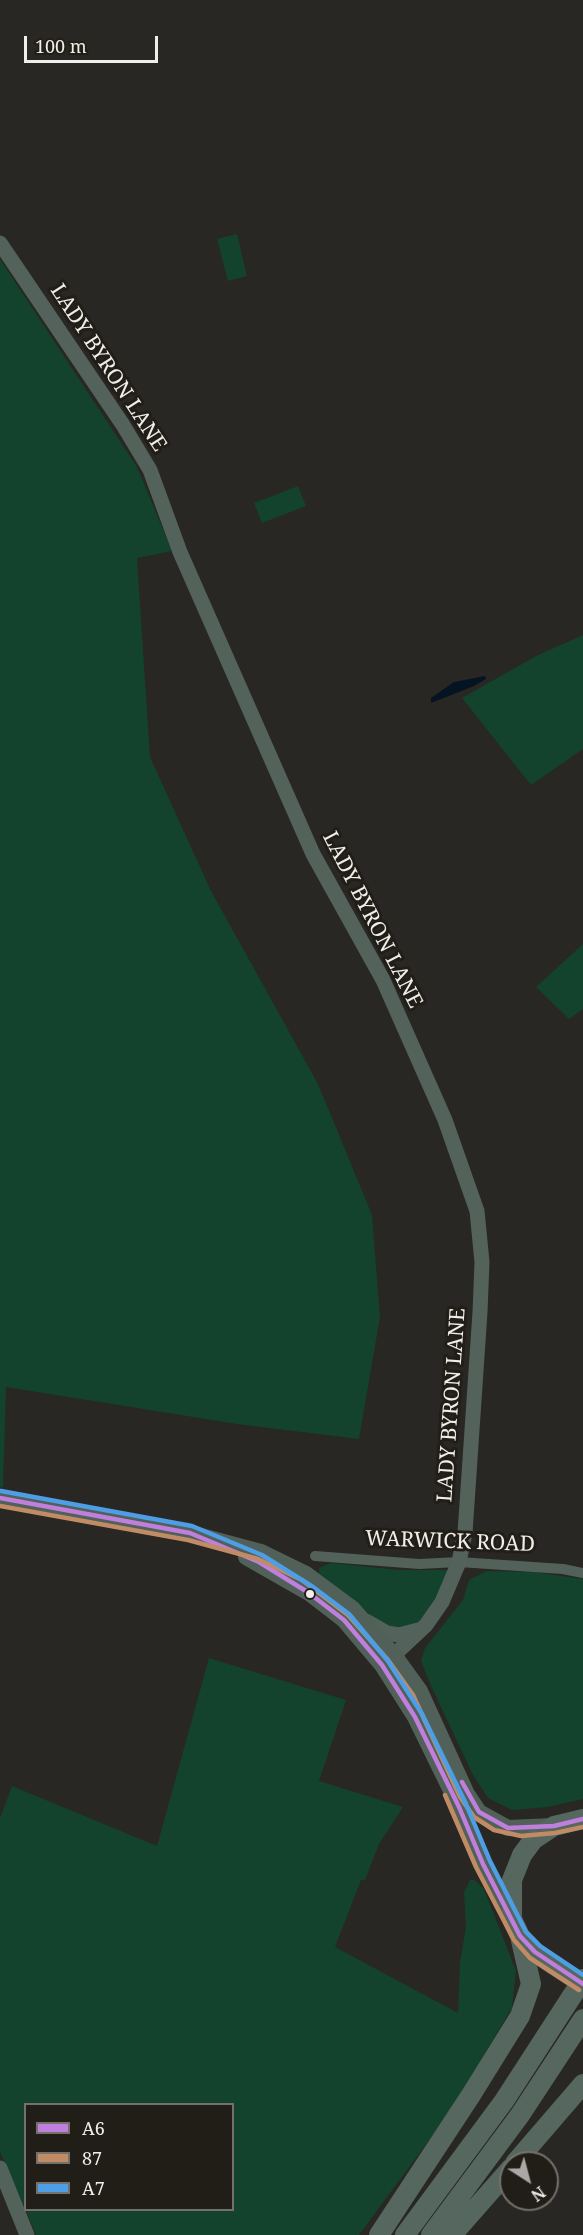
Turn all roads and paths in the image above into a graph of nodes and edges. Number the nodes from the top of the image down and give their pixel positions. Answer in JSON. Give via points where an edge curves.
{"nodes":[{"id":1,"x":0,"y":243,"type":"edge"},
{"id":2,"x":0,"y":1498,"type":"edge"},
{"id":3,"x":190,"y":1533,"type":"junction"},
{"id":4,"x":315,"y":1556,"type":"dead end"},
{"id":5,"x":459,"y":1562,"type":"junction"},
{"id":6,"x":583,"y":1573,"type":"edge"},
{"id":7,"x":363,"y":1619,"type":"junction"},
{"id":8,"x":421,"y":1629,"type":"junction"},
{"id":9,"x":394,"y":1655,"type":"junction"},
{"id":10,"x":408,"y":1676,"type":"junction"},
{"id":11,"x":432,"y":1752,"type":"junction"},
{"id":12,"x":572,"y":1820,"type":"edge"},
{"id":13,"x":516,"y":1928,"type":"junction"},
{"id":14,"x":583,"y":1981,"type":"edge"},
{"id":15,"x":583,"y":2019,"type":"edge"},
{"id":16,"x":583,"y":2084,"type":"edge"},
{"id":17,"x":525,"y":2151,"type":"edge"},
{"id":18,"x":0,"y":2168,"type":"edge"},
{"id":19,"x":499,"y":2182,"type":"edge"},
{"id":20,"x":27,"y":2235,"type":"edge"},
{"id":21,"x":379,"y":2235,"type":"edge"},
{"id":22,"x":405,"y":2235,"type":"edge"},
{"id":23,"x":431,"y":2235,"type":"edge"},
{"id":24,"x":452,"y":2235,"type":"edge"}],
"edges":[{"from":1,"to":5,"type":"street","name":"LADY BYRON LANE","via":[[150,470],[180,552],[313,854],[383,980],[465,1173],[477,1211],[482,1262],[465,1533]]},
{"from":2,"to":3,"type":"main road"},
{"from":3,"to":7,"type":"main road","via":[[261,1552],[289,1565],[334,1594]]},
{"from":3,"to":11,"type":"main road","via":[[259,1562],[344,1620],[382,1665]]},
{"from":4,"to":5,"type":"street","name":"WARWICK ROAD","via":[[419,1564]]},
{"from":5,"to":6,"type":"street","name":"WARWICK ROAD"},
{"from":5,"to":8,"type":"street","name":"LADY BYRON LANE","via":[[442,1602]]},
{"from":7,"to":8,"type":"street","via":[[387,1633],[399,1635]]},
{"from":7,"to":9,"type":"main road"},
{"from":8,"to":9,"type":"street","name":"LADY BYRON LANE"},
{"from":8,"to":10,"type":"street","via":[[410,1648]]},
{"from":9,"to":10,"type":"main road"},
{"from":9,"to":11,"type":"main road","via":[[394,1668],[423,1720]]},
{"from":10,"to":12,"type":"main road","via":[[429,1708],[467,1794],[479,1812],[508,1827]]},
{"from":11,"to":13,"type":"main road"},
{"from":12,"to":13,"type":"highway","via":[[533,1840],[522,1855],[512,1880]]},
{"from":13,"to":14,"type":"highway","bridge":true,"via":[[535,1952]]},
{"from":13,"to":21,"type":"highway","via":[[531,1984],[520,2016]]},
{"from":14,"to":22,"type":"highway","via":[[504,2101]]},
{"from":15,"to":23,"type":"highway","via":[[520,2115]]},
{"from":16,"to":17,"type":"highway"},
{"from":18,"to":20,"type":"street"},
{"from":19,"to":24,"type":"highway"}]}
